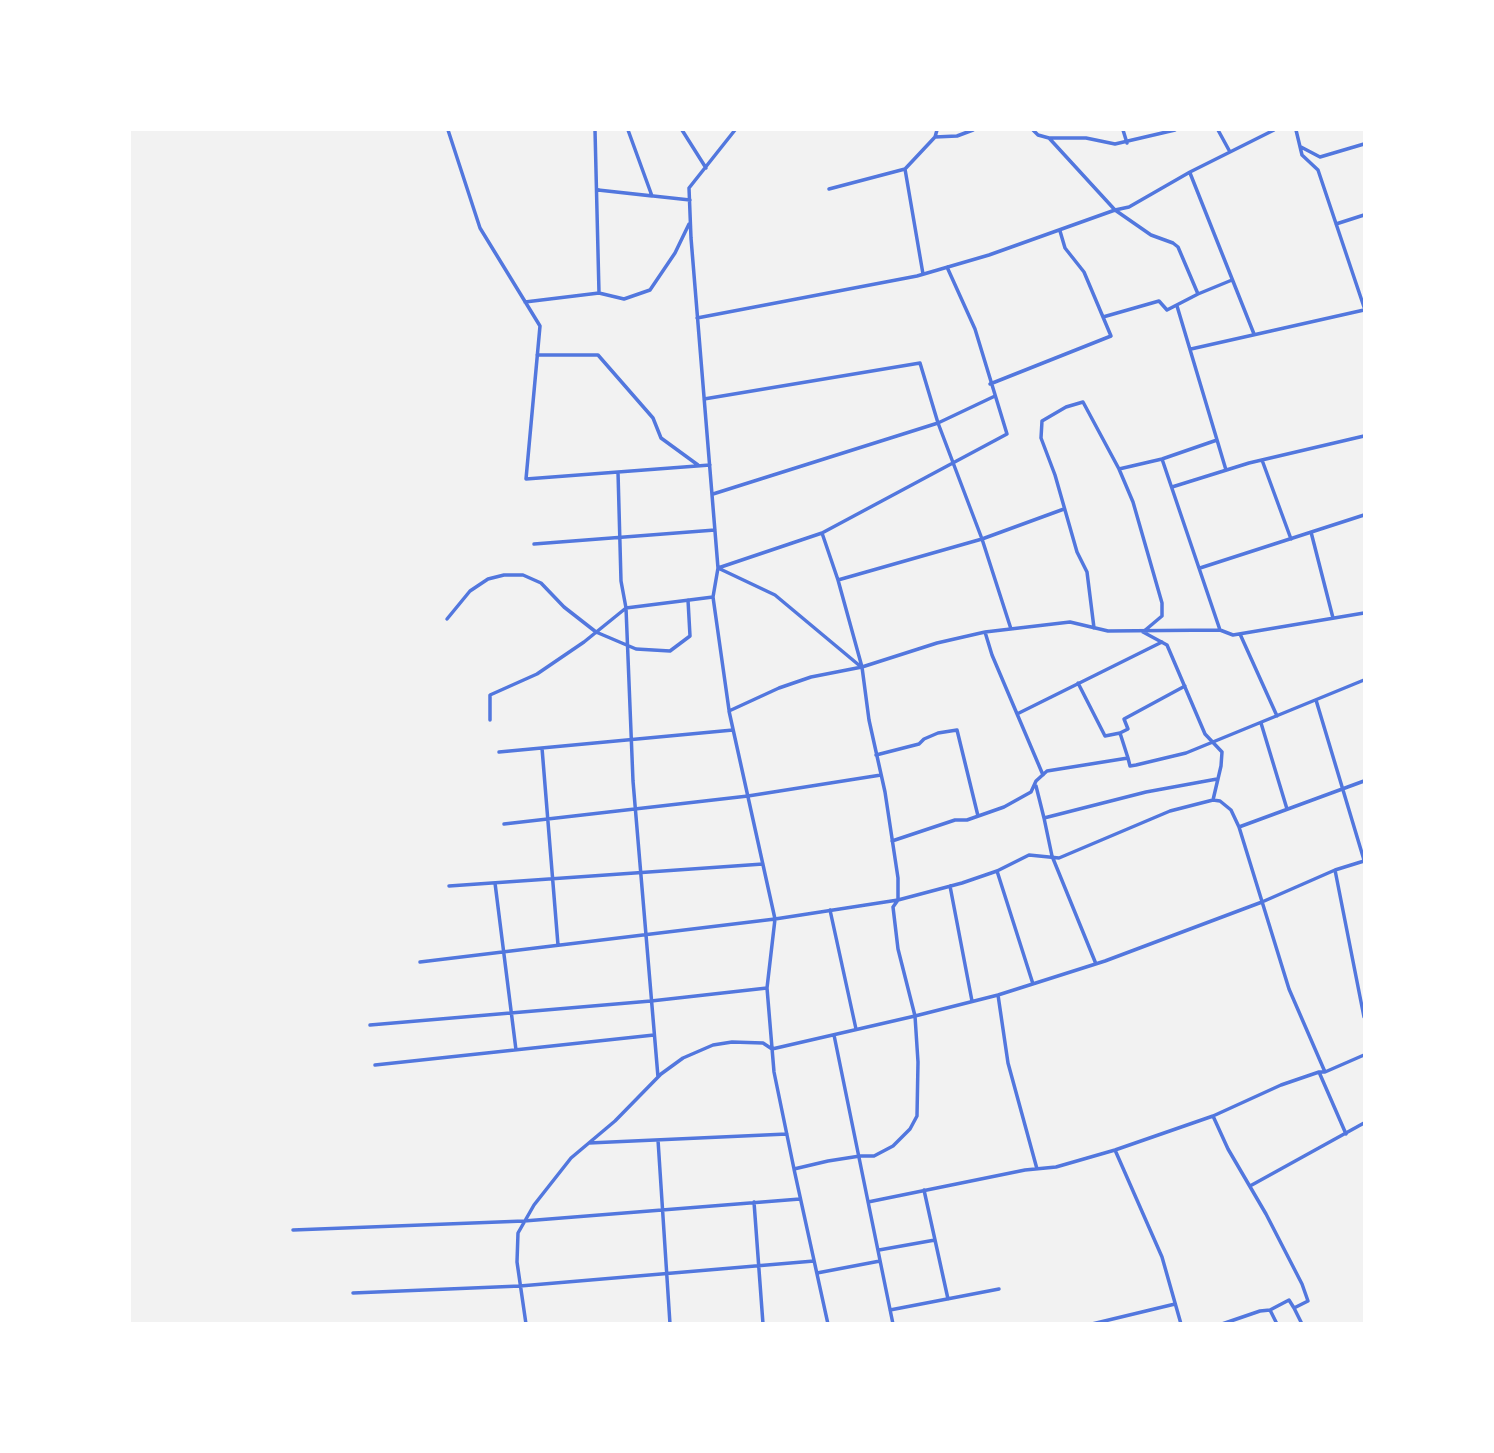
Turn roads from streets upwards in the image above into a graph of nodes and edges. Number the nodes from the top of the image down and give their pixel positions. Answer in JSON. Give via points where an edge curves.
{"nodes":[{"id":1,"x":448,"y":130,"type":"edge"},
{"id":2,"x":595,"y":130,"type":"edge"},
{"id":3,"x":628,"y":130,"type":"edge"},
{"id":4,"x":682,"y":130,"type":"edge"},
{"id":5,"x":735,"y":130,"type":"edge"},
{"id":6,"x":937,"y":130,"type":"edge"},
{"id":7,"x":973,"y":130,"type":"edge"},
{"id":8,"x":1032,"y":130,"type":"edge"},
{"id":9,"x":1123,"y":130,"type":"edge"},
{"id":10,"x":1175,"y":130,"type":"edge"},
{"id":11,"x":1219,"y":130,"type":"edge"},
{"id":12,"x":1274,"y":130,"type":"edge"},
{"id":13,"x":1296,"y":130,"type":"edge"},
{"id":14,"x":935,"y":137,"type":"junction"},
{"id":15,"x":1049,"y":138,"type":"junction"},
{"id":16,"x":1127,"y":142,"type":"junction"},
{"id":17,"x":1364,"y":144,"type":"edge"},
{"id":18,"x":1300,"y":147,"type":"junction"},
{"id":19,"x":1230,"y":152,"type":"junction"},
{"id":20,"x":706,"y":169,"type":"junction"},
{"id":21,"x":905,"y":169,"type":"junction"},
{"id":22,"x":1190,"y":172,"type":"junction"},
{"id":23,"x":829,"y":189,"type":"dead end"},
{"id":24,"x":598,"y":190,"type":"junction"},
{"id":25,"x":690,"y":200,"type":"junction"},
{"id":26,"x":1115,"y":210,"type":"junction"},
{"id":27,"x":1364,"y":215,"type":"edge"},
{"id":28,"x":690,"y":223,"type":"junction"},
{"id":29,"x":1336,"y":224,"type":"junction"},
{"id":30,"x":1060,"y":231,"type":"junction"},
{"id":31,"x":947,"y":267,"type":"junction"},
{"id":32,"x":923,"y":274,"type":"junction"},
{"id":33,"x":1232,"y":279,"type":"junction"},
{"id":34,"x":1364,"y":288,"type":"edge"},
{"id":35,"x":1359,"y":290,"type":"junction"},
{"id":36,"x":599,"y":293,"type":"junction"},
{"id":37,"x":1198,"y":294,"type":"junction"},
{"id":38,"x":525,"y":302,"type":"junction"},
{"id":39,"x":1177,"y":306,"type":"junction"},
{"id":40,"x":1364,"y":309,"type":"edge"},
{"id":41,"x":1103,"y":317,"type":"junction"},
{"id":42,"x":697,"y":318,"type":"junction"},
{"id":43,"x":1254,"y":334,"type":"junction"},
{"id":44,"x":1191,"y":349,"type":"junction"},
{"id":45,"x":537,"y":355,"type":"junction"},
{"id":46,"x":990,"y":384,"type":"junction"},
{"id":47,"x":995,"y":396,"type":"junction"},
{"id":48,"x":704,"y":399,"type":"junction"},
{"id":49,"x":938,"y":423,"type":"junction"},
{"id":50,"x":1364,"y":436,"type":"edge"},
{"id":51,"x":1217,"y":440,"type":"junction"},
{"id":52,"x":1162,"y":459,"type":"junction"},
{"id":53,"x":1262,"y":460,"type":"junction"},
{"id":54,"x":953,"y":464,"type":"junction"},
{"id":55,"x":710,"y":465,"type":"junction"},
{"id":56,"x":699,"y":466,"type":"junction"},
{"id":57,"x":1119,"y":468,"type":"junction"},
{"id":58,"x":1226,"y":470,"type":"junction"},
{"id":59,"x":618,"y":472,"type":"junction"},
{"id":60,"x":1172,"y":487,"type":"junction"},
{"id":61,"x":712,"y":494,"type":"junction"},
{"id":62,"x":1064,"y":509,"type":"junction"},
{"id":63,"x":1364,"y":515,"type":"edge"},
{"id":64,"x":715,"y":530,"type":"junction"},
{"id":65,"x":821,"y":533,"type":"junction"},
{"id":66,"x":1311,"y":533,"type":"junction"},
{"id":67,"x":620,"y":539,"type":"junction"},
{"id":68,"x":982,"y":539,"type":"junction"},
{"id":69,"x":1291,"y":539,"type":"junction"},
{"id":70,"x":534,"y":544,"type":"dead end"},
{"id":71,"x":718,"y":568,"type":"junction"},
{"id":72,"x":1200,"y":568,"type":"junction"},
{"id":73,"x":838,"y":580,"type":"junction"},
{"id":74,"x":713,"y":597,"type":"junction"},
{"id":75,"x":688,"y":600,"type":"junction"},
{"id":76,"x":626,"y":608,"type":"junction"},
{"id":77,"x":1364,"y":613,"type":"edge"},
{"id":78,"x":1333,"y":618,"type":"junction"},
{"id":79,"x":447,"y":619,"type":"dead end"},
{"id":80,"x":1094,"y":628,"type":"junction"},
{"id":81,"x":1012,"y":629,"type":"junction"},
{"id":82,"x":1220,"y":630,"type":"junction"},
{"id":83,"x":596,"y":632,"type":"junction"},
{"id":84,"x":985,"y":632,"type":"junction"},
{"id":85,"x":1143,"y":632,"type":"junction"},
{"id":86,"x":1240,"y":634,"type":"junction"},
{"id":87,"x":1162,"y":642,"type":"junction"},
{"id":88,"x":628,"y":646,"type":"junction"},
{"id":89,"x":862,"y":667,"type":"junction"},
{"id":90,"x":1364,"y":680,"type":"edge"},
{"id":91,"x":1077,"y":683,"type":"junction"},
{"id":92,"x":1185,"y":686,"type":"junction"},
{"id":93,"x":1316,"y":700,"type":"junction"},
{"id":94,"x":729,"y":711,"type":"junction"},
{"id":95,"x":1017,"y":714,"type":"junction"},
{"id":96,"x":1277,"y":716,"type":"junction"},
{"id":97,"x":490,"y":720,"type":"dead end"},
{"id":98,"x":1261,"y":723,"type":"junction"},
{"id":99,"x":733,"y":730,"type":"junction"},
{"id":100,"x":1120,"y":733,"type":"junction"},
{"id":101,"x":630,"y":740,"type":"junction"},
{"id":102,"x":1212,"y":742,"type":"junction"},
{"id":103,"x":542,"y":748,"type":"junction"},
{"id":104,"x":499,"y":752,"type":"dead end"},
{"id":105,"x":876,"y":755,"type":"junction"},
{"id":106,"x":1128,"y":758,"type":"junction"},
{"id":107,"x":881,"y":775,"type":"junction"},
{"id":108,"x":1043,"y":775,"type":"junction"},
{"id":109,"x":1217,"y":779,"type":"junction"},
{"id":110,"x":1364,"y":781,"type":"edge"},
{"id":111,"x":1035,"y":784,"type":"junction"},
{"id":112,"x":1342,"y":789,"type":"junction"},
{"id":113,"x":748,"y":796,"type":"junction"},
{"id":114,"x":1213,"y":800,"type":"junction"},
{"id":115,"x":635,"y":808,"type":"junction"},
{"id":116,"x":1287,"y":809,"type":"junction"},
{"id":117,"x":978,"y":816,"type":"junction"},
{"id":118,"x":547,"y":818,"type":"junction"},
{"id":119,"x":1044,"y":818,"type":"junction"},
{"id":120,"x":504,"y":824,"type":"dead end"},
{"id":121,"x":1239,"y":827,"type":"junction"},
{"id":122,"x":892,"y":841,"type":"junction"},
{"id":123,"x":1052,"y":856,"type":"junction"},
{"id":124,"x":1364,"y":860,"type":"edge"},
{"id":125,"x":763,"y":864,"type":"junction"},
{"id":126,"x":1335,"y":870,"type":"junction"},
{"id":127,"x":997,"y":871,"type":"junction"},
{"id":128,"x":639,"y":873,"type":"junction"},
{"id":129,"x":552,"y":879,"type":"junction"},
{"id":130,"x":495,"y":883,"type":"junction"},
{"id":131,"x":449,"y":886,"type":"dead end"},
{"id":132,"x":950,"y":887,"type":"junction"},
{"id":133,"x":898,"y":900,"type":"junction"},
{"id":134,"x":1262,"y":902,"type":"junction"},
{"id":135,"x":831,"y":910,"type":"junction"},
{"id":136,"x":775,"y":919,"type":"junction"},
{"id":137,"x":645,"y":935,"type":"junction"},
{"id":138,"x":558,"y":945,"type":"junction"},
{"id":139,"x":504,"y":952,"type":"junction"},
{"id":140,"x":421,"y":962,"type":"dead end"},
{"id":141,"x":1096,"y":964,"type":"junction"},
{"id":142,"x":1364,"y":980,"type":"edge"},
{"id":143,"x":1358,"y":982,"type":"junction"},
{"id":144,"x":1033,"y":984,"type":"junction"},
{"id":145,"x":767,"y":988,"type":"junction"},
{"id":146,"x":998,"y":995,"type":"junction"},
{"id":147,"x":651,"y":1001,"type":"junction"},
{"id":148,"x":972,"y":1002,"type":"junction"},
{"id":149,"x":512,"y":1013,"type":"junction"},
{"id":150,"x":915,"y":1016,"type":"junction"},
{"id":151,"x":1364,"y":1017,"type":"edge"},
{"id":152,"x":370,"y":1025,"type":"dead end"},
{"id":153,"x":856,"y":1029,"type":"junction"},
{"id":154,"x":654,"y":1035,"type":"junction"},
{"id":155,"x":834,"y":1035,"type":"junction"},
{"id":156,"x":772,"y":1049,"type":"junction"},
{"id":157,"x":516,"y":1050,"type":"junction"},
{"id":158,"x":1364,"y":1055,"type":"edge"},
{"id":159,"x":375,"y":1066,"type":"dead end"},
{"id":160,"x":1318,"y":1072,"type":"junction"},
{"id":161,"x":1325,"y":1072,"type":"junction"},
{"id":162,"x":658,"y":1077,"type":"junction"},
{"id":163,"x":1213,"y":1116,"type":"junction"},
{"id":164,"x":1364,"y":1123,"type":"edge"},
{"id":165,"x":786,"y":1134,"type":"junction"},
{"id":166,"x":1346,"y":1134,"type":"junction"},
{"id":167,"x":658,"y":1140,"type":"junction"},
{"id":168,"x":589,"y":1143,"type":"junction"},
{"id":169,"x":1115,"y":1150,"type":"junction"},
{"id":170,"x":860,"y":1156,"type":"junction"},
{"id":171,"x":794,"y":1169,"type":"junction"},
{"id":172,"x":1037,"y":1169,"type":"junction"},
{"id":173,"x":1250,"y":1186,"type":"junction"},
{"id":174,"x":925,"y":1190,"type":"junction"},
{"id":175,"x":800,"y":1199,"type":"junction"},
{"id":176,"x":754,"y":1202,"type":"junction"},
{"id":177,"x":868,"y":1202,"type":"junction"},
{"id":178,"x":663,"y":1210,"type":"junction"},
{"id":179,"x":524,"y":1221,"type":"junction"},
{"id":180,"x":293,"y":1230,"type":"dead end"},
{"id":181,"x":935,"y":1240,"type":"junction"},
{"id":182,"x":878,"y":1250,"type":"junction"},
{"id":183,"x":814,"y":1261,"type":"junction"},
{"id":184,"x":880,"y":1261,"type":"junction"},
{"id":185,"x":759,"y":1265,"type":"junction"},
{"id":186,"x":817,"y":1273,"type":"junction"},
{"id":187,"x":667,"y":1274,"type":"junction"},
{"id":188,"x":520,"y":1286,"type":"junction"},
{"id":189,"x":999,"y":1289,"type":"dead end"},
{"id":190,"x":353,"y":1293,"type":"dead end"},
{"id":191,"x":947,"y":1299,"type":"junction"},
{"id":192,"x":1175,"y":1304,"type":"junction"},
{"id":193,"x":1294,"y":1308,"type":"junction"},
{"id":194,"x":890,"y":1310,"type":"junction"},
{"id":195,"x":1270,"y":1310,"type":"junction"},
{"id":196,"x":526,"y":1324,"type":"edge"},
{"id":197,"x":670,"y":1324,"type":"edge"},
{"id":198,"x":763,"y":1324,"type":"edge"},
{"id":199,"x":828,"y":1324,"type":"edge"},
{"id":200,"x":893,"y":1324,"type":"edge"},
{"id":201,"x":1092,"y":1324,"type":"edge"},
{"id":202,"x":1181,"y":1324,"type":"edge"},
{"id":203,"x":1222,"y":1324,"type":"edge"},
{"id":204,"x":1277,"y":1324,"type":"edge"},
{"id":205,"x":1302,"y":1324,"type":"edge"}],
"edges":[{"from":1,"to":38,"type":"street","via":[[480,228]]},
{"from":2,"to":24,"type":"street"},
{"from":3,"to":24,"type":"street","via":[[652,196]]},
{"from":4,"to":20,"type":"street"},
{"from":5,"to":20,"type":"street"},
{"from":6,"to":14,"type":"street"},
{"from":7,"to":14,"type":"street"},
{"from":8,"to":15,"type":"street"},
{"from":9,"to":16,"type":"street"},
{"from":10,"to":16,"type":"street"},
{"from":11,"to":19,"type":"street"},
{"from":12,"to":19,"type":"street"},
{"from":13,"to":18,"type":"street"},
{"from":14,"to":21,"type":"street"},
{"from":15,"to":16,"type":"street"},
{"from":15,"to":26,"type":"street"},
{"from":17,"to":18,"type":"street","via":[[1320,157]]},
{"from":18,"to":29,"type":"street","via":[[1318,170]]},
{"from":19,"to":22,"type":"street"},
{"from":20,"to":25,"type":"street","via":[[690,188]]},
{"from":21,"to":23,"type":"street"},
{"from":21,"to":32,"type":"street"},
{"from":22,"to":26,"type":"street","via":[[1129,208]]},
{"from":22,"to":33,"type":"street"},
{"from":24,"to":25,"type":"street"},
{"from":24,"to":36,"type":"street"},
{"from":25,"to":28,"type":"street"},
{"from":26,"to":30,"type":"street"},
{"from":26,"to":37,"type":"street","via":[[1178,247]]},
{"from":27,"to":29,"type":"street"},
{"from":28,"to":36,"type":"street","via":[[650,290],[624,299]]},
{"from":28,"to":42,"type":"street"},
{"from":29,"to":35,"type":"street"},
{"from":30,"to":31,"type":"street"},
{"from":30,"to":41,"type":"street"},
{"from":31,"to":32,"type":"street"},
{"from":31,"to":46,"type":"street","via":[[975,329]]},
{"from":32,"to":42,"type":"street"},
{"from":33,"to":37,"type":"street"},
{"from":33,"to":43,"type":"street"},
{"from":34,"to":35,"type":"street"},
{"from":35,"to":40,"type":"street"},
{"from":36,"to":38,"type":"street"},
{"from":37,"to":39,"type":"street"},
{"from":38,"to":45,"type":"street","via":[[540,326]]},
{"from":39,"to":41,"type":"street","via":[[1167,310],[1159,301]]},
{"from":39,"to":44,"type":"street"},
{"from":40,"to":43,"type":"street"},
{"from":41,"to":46,"type":"street","via":[[1111,336]]},
{"from":42,"to":48,"type":"street"},
{"from":43,"to":44,"type":"street"},
{"from":44,"to":51,"type":"street"},
{"from":45,"to":56,"type":"street","via":[[597,355],[653,418],[661,438]]},
{"from":45,"to":59,"type":"street","via":[[526,479]]},
{"from":46,"to":47,"type":"street"},
{"from":47,"to":49,"type":"street"},
{"from":47,"to":54,"type":"street","via":[[1007,434]]},
{"from":48,"to":49,"type":"street","via":[[920,363]]},
{"from":48,"to":55,"type":"street"},
{"from":49,"to":54,"type":"street"},
{"from":49,"to":61,"type":"street"},
{"from":50,"to":53,"type":"street"},
{"from":51,"to":52,"type":"street"},
{"from":51,"to":58,"type":"street"},
{"from":52,"to":57,"type":"street"},
{"from":52,"to":60,"type":"street"},
{"from":53,"to":58,"type":"street"},
{"from":53,"to":69,"type":"street"},
{"from":54,"to":65,"type":"street"},
{"from":54,"to":68,"type":"street"},
{"from":55,"to":56,"type":"street"},
{"from":55,"to":61,"type":"street"},
{"from":56,"to":59,"type":"street"},
{"from":57,"to":62,"type":"street","via":[[1083,402],[1042,421],[1041,438]]},
{"from":57,"to":85,"type":"street","via":[[1162,603],[1162,616]]},
{"from":58,"to":60,"type":"street"},
{"from":59,"to":67,"type":"street"},
{"from":60,"to":72,"type":"street"},
{"from":61,"to":64,"type":"street"},
{"from":62,"to":68,"type":"street"},
{"from":62,"to":80,"type":"street","via":[[1087,572]]},
{"from":63,"to":66,"type":"street"},
{"from":64,"to":67,"type":"street"},
{"from":64,"to":71,"type":"street"},
{"from":65,"to":71,"type":"street"},
{"from":65,"to":73,"type":"street"},
{"from":66,"to":69,"type":"street"},
{"from":66,"to":78,"type":"street"},
{"from":67,"to":70,"type":"street"},
{"from":67,"to":76,"type":"street"},
{"from":68,"to":73,"type":"street"},
{"from":68,"to":81,"type":"street"},
{"from":69,"to":72,"type":"street"},
{"from":71,"to":74,"type":"street"},
{"from":71,"to":89,"type":"street","via":[[775,595]]},
{"from":72,"to":82,"type":"street"},
{"from":73,"to":89,"type":"street"},
{"from":74,"to":75,"type":"street"},
{"from":74,"to":94,"type":"street"},
{"from":75,"to":76,"type":"street"},
{"from":75,"to":88,"type":"street","via":[[690,636],[670,652]]},
{"from":76,"to":83,"type":"street"},
{"from":76,"to":88,"type":"street"},
{"from":77,"to":78,"type":"street"},
{"from":78,"to":86,"type":"street"},
{"from":79,"to":83,"type":"street","via":[[470,591],[488,579],[523,575],[541,583]]},
{"from":80,"to":81,"type":"street","via":[[1070,622]]},
{"from":80,"to":85,"type":"street"},
{"from":81,"to":84,"type":"street"},
{"from":82,"to":85,"type":"street"},
{"from":82,"to":86,"type":"street"},
{"from":83,"to":88,"type":"street"},
{"from":83,"to":97,"type":"street","via":[[537,674],[490,695]]},
{"from":84,"to":89,"type":"street"},
{"from":84,"to":95,"type":"street"},
{"from":85,"to":87,"type":"street"},
{"from":86,"to":96,"type":"street"},
{"from":87,"to":91,"type":"street"},
{"from":87,"to":92,"type":"street"},
{"from":88,"to":101,"type":"street"},
{"from":89,"to":94,"type":"street","via":[[811,677]]},
{"from":89,"to":105,"type":"street"},
{"from":90,"to":93,"type":"street"},
{"from":91,"to":95,"type":"street"},
{"from":91,"to":100,"type":"street","via":[[1105,736]]},
{"from":92,"to":100,"type":"street","via":[[1124,719],[1128,729]]},
{"from":92,"to":102,"type":"street"},
{"from":93,"to":96,"type":"street"},
{"from":93,"to":112,"type":"street"},
{"from":94,"to":99,"type":"street"},
{"from":95,"to":108,"type":"street"},
{"from":96,"to":98,"type":"street"},
{"from":98,"to":102,"type":"street"},
{"from":98,"to":116,"type":"street"},
{"from":99,"to":101,"type":"street"},
{"from":99,"to":113,"type":"street"},
{"from":100,"to":106,"type":"street"},
{"from":101,"to":103,"type":"street"},
{"from":101,"to":115,"type":"street"},
{"from":102,"to":106,"type":"street","via":[[1136,765],[1130,766]]},
{"from":102,"to":109,"type":"street","via":[[1222,751]]},
{"from":103,"to":104,"type":"street"},
{"from":103,"to":118,"type":"street"},
{"from":105,"to":107,"type":"street"},
{"from":105,"to":117,"type":"street","via":[[957,730]]},
{"from":106,"to":108,"type":"street"},
{"from":107,"to":113,"type":"street"},
{"from":107,"to":122,"type":"street"},
{"from":108,"to":111,"type":"street"},
{"from":109,"to":114,"type":"street"},
{"from":109,"to":119,"type":"street"},
{"from":110,"to":112,"type":"street"},
{"from":111,"to":117,"type":"street","via":[[1031,792]]},
{"from":111,"to":119,"type":"street"},
{"from":112,"to":116,"type":"street"},
{"from":112,"to":124,"type":"street"},
{"from":113,"to":115,"type":"street"},
{"from":113,"to":125,"type":"street"},
{"from":114,"to":121,"type":"street","via":[[1231,810]]},
{"from":114,"to":123,"type":"street","via":[[1170,811],[1059,858]]},
{"from":115,"to":118,"type":"street"},
{"from":115,"to":128,"type":"street"},
{"from":116,"to":121,"type":"street"},
{"from":117,"to":122,"type":"street"},
{"from":118,"to":120,"type":"street"},
{"from":118,"to":129,"type":"street"},
{"from":119,"to":123,"type":"street"},
{"from":121,"to":134,"type":"street"},
{"from":122,"to":133,"type":"street"},
{"from":123,"to":127,"type":"street","via":[[1029,855]]},
{"from":123,"to":141,"type":"street"},
{"from":124,"to":126,"type":"street"},
{"from":125,"to":128,"type":"street"},
{"from":125,"to":136,"type":"street"},
{"from":126,"to":134,"type":"street"},
{"from":126,"to":143,"type":"street"},
{"from":127,"to":132,"type":"street"},
{"from":127,"to":144,"type":"street"},
{"from":128,"to":129,"type":"street"},
{"from":128,"to":137,"type":"street"},
{"from":129,"to":130,"type":"street"},
{"from":129,"to":138,"type":"street"},
{"from":130,"to":131,"type":"street"},
{"from":130,"to":139,"type":"street"},
{"from":132,"to":133,"type":"street"},
{"from":132,"to":148,"type":"street"},
{"from":133,"to":135,"type":"street"},
{"from":133,"to":150,"type":"street","via":[[893,907],[898,949]]},
{"from":134,"to":141,"type":"street"},
{"from":134,"to":161,"type":"street","via":[[1289,989]]},
{"from":135,"to":136,"type":"street"},
{"from":135,"to":153,"type":"street"},
{"from":136,"to":137,"type":"street"},
{"from":136,"to":145,"type":"street"},
{"from":137,"to":138,"type":"street"},
{"from":137,"to":147,"type":"street"},
{"from":138,"to":139,"type":"street"},
{"from":139,"to":140,"type":"street"},
{"from":139,"to":149,"type":"street"},
{"from":141,"to":144,"type":"street"},
{"from":142,"to":143,"type":"street"},
{"from":143,"to":151,"type":"street"},
{"from":144,"to":146,"type":"street"},
{"from":145,"to":147,"type":"street"},
{"from":145,"to":156,"type":"street"},
{"from":146,"to":148,"type":"street"},
{"from":146,"to":172,"type":"street","via":[[1009,1063]]},
{"from":147,"to":149,"type":"street"},
{"from":147,"to":154,"type":"street"},
{"from":148,"to":150,"type":"street"},
{"from":149,"to":152,"type":"street"},
{"from":149,"to":157,"type":"street"},
{"from":150,"to":153,"type":"street"},
{"from":150,"to":170,"type":"street","via":[[917,1116],[893,1146],[874,1156]]},
{"from":153,"to":155,"type":"street"},
{"from":154,"to":157,"type":"street"},
{"from":154,"to":162,"type":"street"},
{"from":155,"to":156,"type":"street"},
{"from":155,"to":170,"type":"street"},
{"from":156,"to":162,"type":"street","via":[[763,1043],[713,1045],[683,1058]]},
{"from":156,"to":165,"type":"street"},
{"from":157,"to":159,"type":"street"},
{"from":158,"to":161,"type":"street"},
{"from":160,"to":161,"type":"street"},
{"from":160,"to":163,"type":"street"},
{"from":160,"to":166,"type":"street"},
{"from":162,"to":168,"type":"street"},
{"from":163,"to":169,"type":"street"},
{"from":163,"to":173,"type":"street"},
{"from":164,"to":166,"type":"street"},
{"from":165,"to":167,"type":"street"},
{"from":165,"to":171,"type":"street"},
{"from":166,"to":173,"type":"street"},
{"from":167,"to":168,"type":"street"},
{"from":167,"to":178,"type":"street"},
{"from":168,"to":179,"type":"street","via":[[571,1158]]},
{"from":169,"to":172,"type":"street"},
{"from":169,"to":192,"type":"street","via":[[1162,1257]]},
{"from":170,"to":171,"type":"street"},
{"from":170,"to":177,"type":"street"},
{"from":171,"to":175,"type":"street"},
{"from":172,"to":174,"type":"street"},
{"from":173,"to":193,"type":"street","via":[[1308,1300]]},
{"from":174,"to":177,"type":"street"},
{"from":174,"to":181,"type":"street"},
{"from":175,"to":176,"type":"street"},
{"from":175,"to":183,"type":"street"},
{"from":176,"to":178,"type":"street"},
{"from":176,"to":185,"type":"street"},
{"from":177,"to":182,"type":"street"},
{"from":178,"to":179,"type":"street"},
{"from":178,"to":187,"type":"street"},
{"from":179,"to":180,"type":"street"},
{"from":179,"to":188,"type":"street","via":[[518,1233]]},
{"from":181,"to":182,"type":"street"},
{"from":181,"to":191,"type":"street"},
{"from":182,"to":184,"type":"street"},
{"from":183,"to":185,"type":"street"},
{"from":183,"to":186,"type":"street"},
{"from":184,"to":186,"type":"street"},
{"from":184,"to":194,"type":"street"},
{"from":185,"to":187,"type":"street"},
{"from":185,"to":198,"type":"street"},
{"from":186,"to":199,"type":"street"},
{"from":187,"to":188,"type":"street"},
{"from":187,"to":197,"type":"street"},
{"from":188,"to":190,"type":"street"},
{"from":188,"to":196,"type":"street"},
{"from":189,"to":191,"type":"street"},
{"from":191,"to":194,"type":"street"},
{"from":192,"to":201,"type":"street"},
{"from":192,"to":202,"type":"street"},
{"from":193,"to":195,"type":"street","via":[[1289,1300]]},
{"from":193,"to":205,"type":"street"},
{"from":194,"to":200,"type":"street"},
{"from":195,"to":203,"type":"street"},
{"from":195,"to":204,"type":"street"}]}
